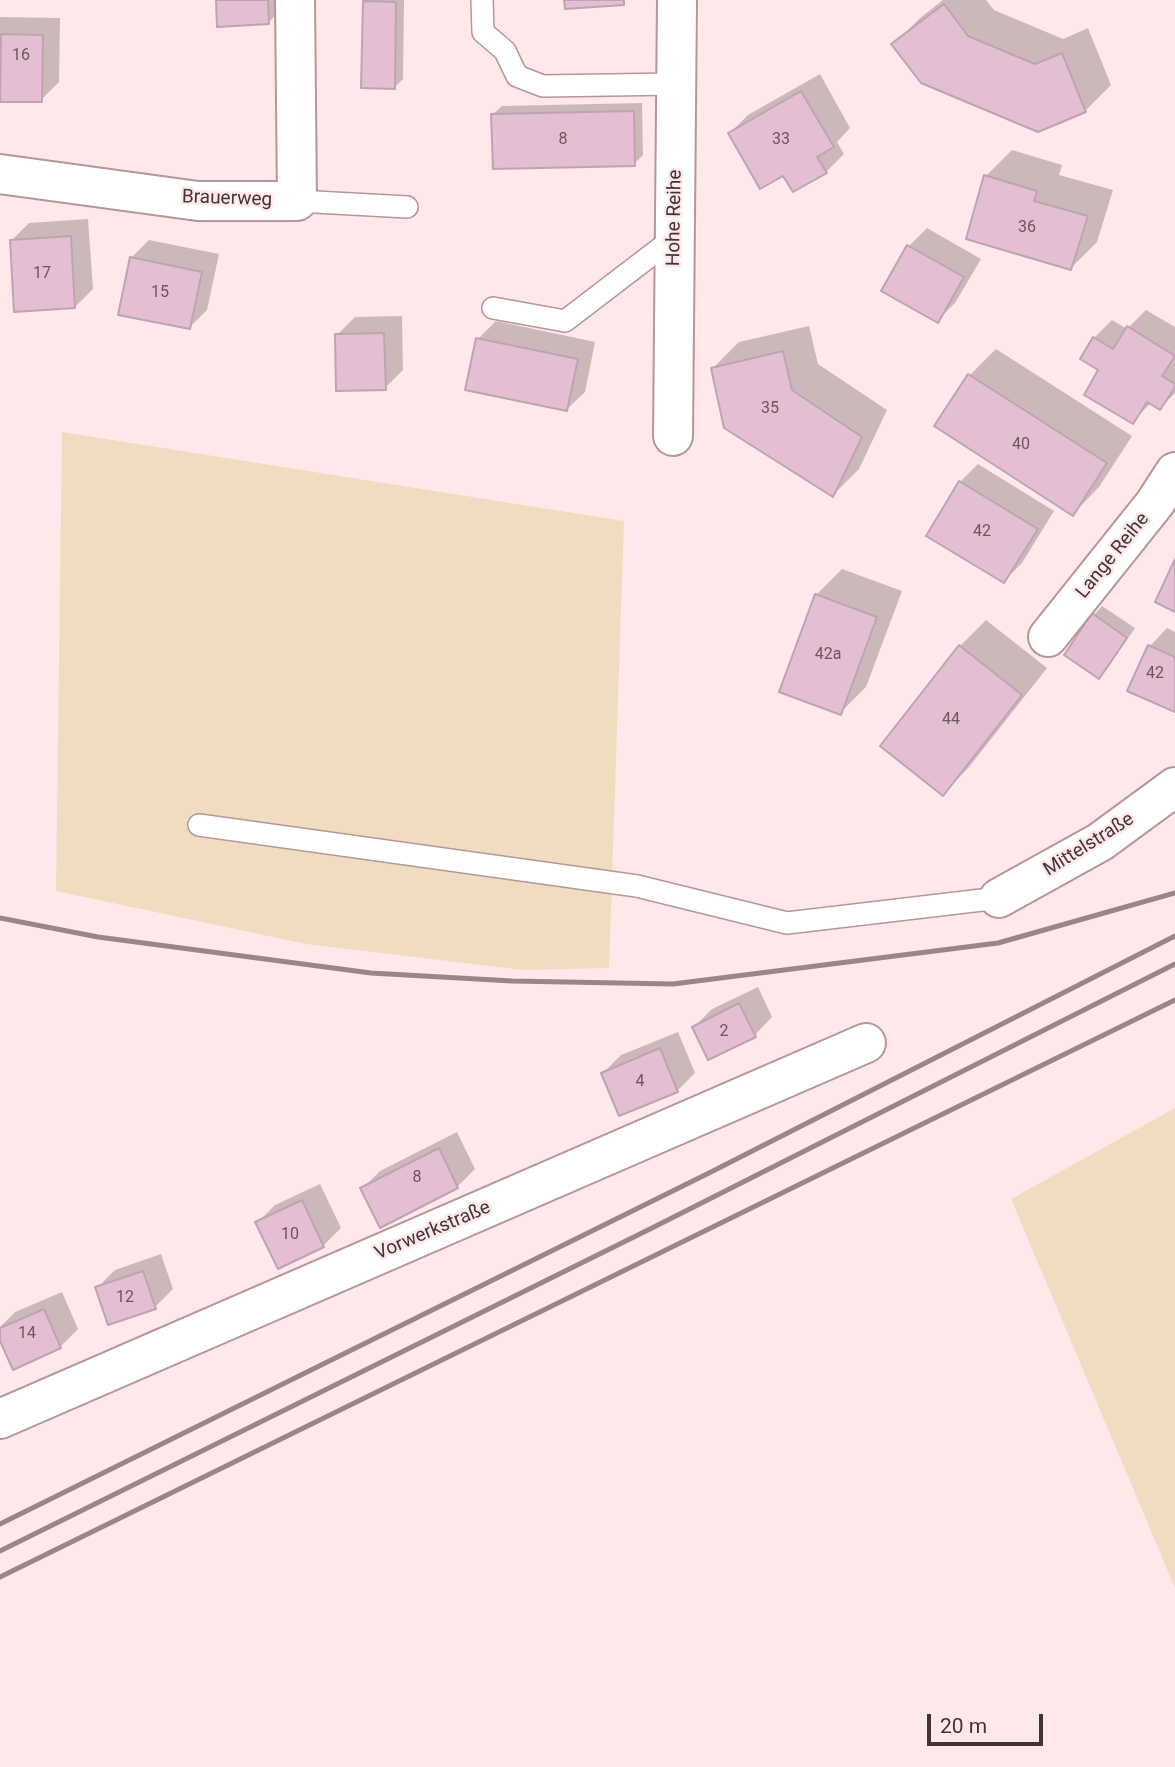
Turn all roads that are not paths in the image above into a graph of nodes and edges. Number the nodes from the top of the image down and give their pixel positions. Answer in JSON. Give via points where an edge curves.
{"nodes":[{"id":1,"x":295,"y":0,"type":"edge"},
{"id":2,"x":482,"y":0,"type":"edge"},
{"id":3,"x":677,"y":0,"type":"edge"},
{"id":4,"x":676,"y":84,"type":"junction"},
{"id":5,"x":0,"y":174,"type":"edge"},
{"id":6,"x":297,"y":201,"type":"junction"},
{"id":7,"x":407,"y":207,"type":"dead end"},
{"id":8,"x":675,"y":237,"type":"junction"},
{"id":9,"x":493,"y":308,"type":"dead end"},
{"id":10,"x":673,"y":436,"type":"dead end"},
{"id":11,"x":1175,"y":472,"type":"edge"},
{"id":12,"x":1048,"y":637,"type":"dead end"},
{"id":13,"x":1175,"y":787,"type":"edge"},
{"id":14,"x":199,"y":825,"type":"dead end"},
{"id":15,"x":999,"y":898,"type":"joint"},
{"id":16,"x":866,"y":1044,"type":"dead end"},
{"id":17,"x":0,"y":1419,"type":"edge"}],
"edges":[{"from":1,"to":6,"type":"street","name":"Brauerweg"},
{"from":2,"to":4,"type":"lane","via":[[483,32],[505,51],[517,76],[543,86]]},
{"from":3,"to":4,"type":"street","name":"Hohe Reihe"},
{"from":4,"to":8,"type":"street","name":"Hohe Reihe"},
{"from":5,"to":6,"type":"street","name":"Brauerweg","via":[[198,201]]},
{"from":6,"to":7,"type":"lane"},
{"from":8,"to":9,"type":"lane","via":[[565,321]]},
{"from":8,"to":10,"type":"street","name":"Hohe Reihe"},
{"from":11,"to":12,"type":"street","name":"Lange Reihe"},
{"from":13,"to":15,"type":"street","name":"Mittelstraße","via":[[1100,842]]},
{"from":14,"to":15,"type":"lane","via":[[637,886],[787,923]]},
{"from":16,"to":17,"type":"street","name":"Vorwerkstraße"}]}
